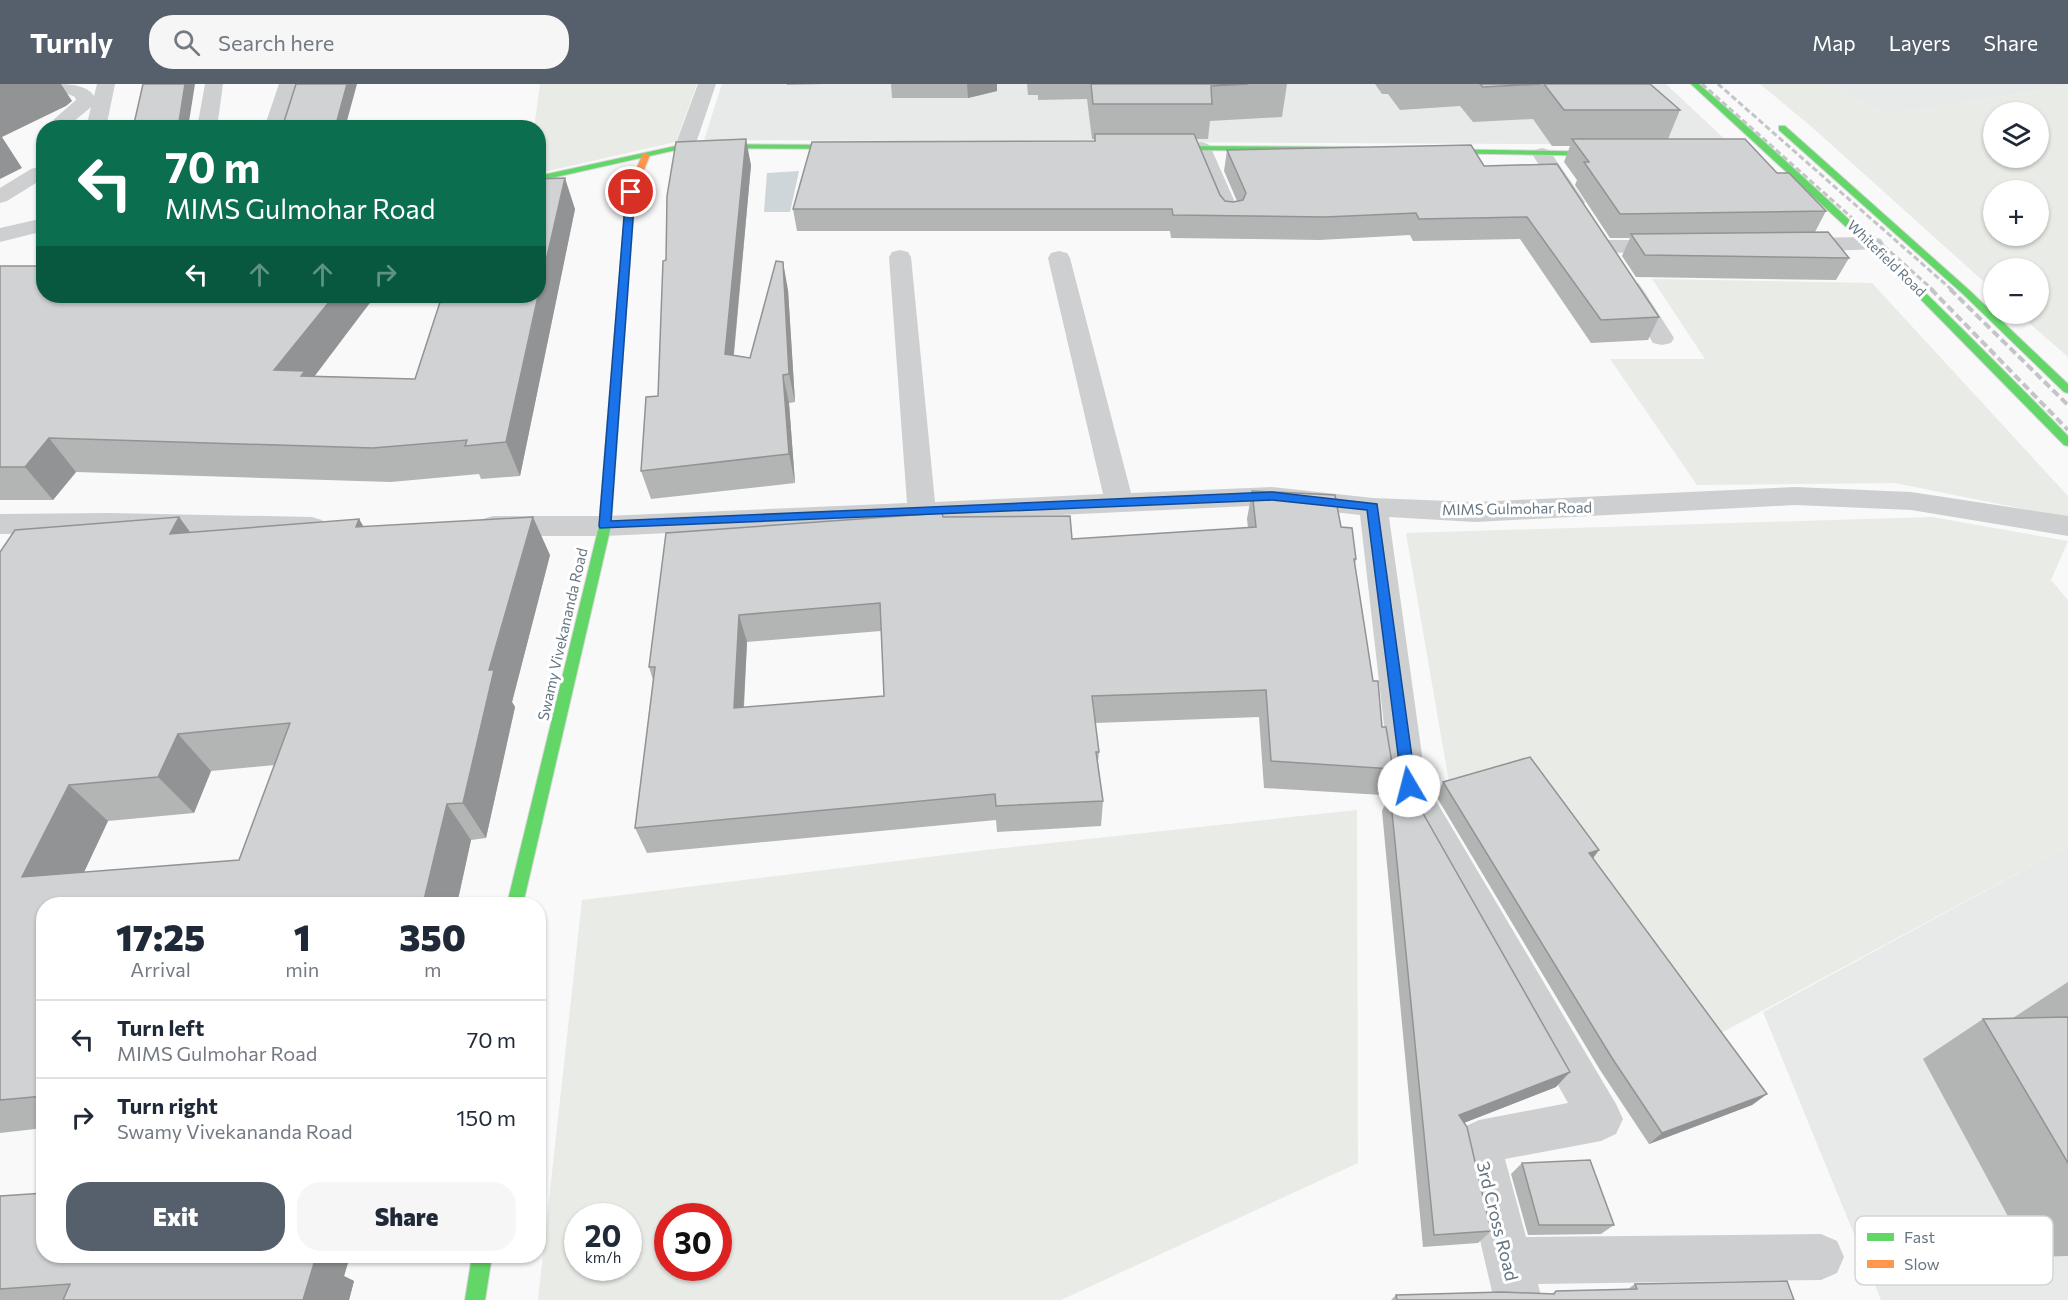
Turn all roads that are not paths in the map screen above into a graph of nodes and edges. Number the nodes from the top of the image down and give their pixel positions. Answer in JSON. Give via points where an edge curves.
{"nodes":[{"id":1,"x":61,"y":84,"type":"edge"},
{"id":2,"x":106,"y":84,"type":"edge"},
{"id":3,"x":214,"y":84,"type":"edge"},
{"id":4,"x":288,"y":84,"type":"edge"},
{"id":5,"x":707,"y":84,"type":"edge"},
{"id":6,"x":1695,"y":84,"type":"edge"},
{"id":7,"x":63,"y":120,"type":"edge"},
{"id":8,"x":98,"y":120,"type":"edge"},
{"id":9,"x":208,"y":120,"type":"edge"},
{"id":10,"x":277,"y":120,"type":"edge"},
{"id":11,"x":1773,"y":121,"type":"dead end"},
{"id":12,"x":685,"y":146,"type":"junction"},
{"id":13,"x":865,"y":147,"type":"edge"},
{"id":14,"x":1141,"y":148,"type":"edge"},
{"id":15,"x":1201,"y":148,"type":"junction"},
{"id":16,"x":1376,"y":150,"type":"edge"},
{"id":17,"x":1412,"y":150,"type":"edge"},
{"id":18,"x":1542,"y":154,"type":"junction"},
{"id":19,"x":1625,"y":154,"type":"edge"},
{"id":20,"x":1756,"y":154,"type":"edge"},
{"id":21,"x":1778,"y":154,"type":"junction"},
{"id":22,"x":646,"y":155,"type":"junction"},
{"id":23,"x":36,"y":162,"type":"edge"},
{"id":24,"x":546,"y":177,"type":"edge"},
{"id":25,"x":0,"y":197,"type":"edge"},
{"id":26,"x":1230,"y":216,"type":"edge"},
{"id":27,"x":36,"y":226,"type":"edge"},
{"id":28,"x":0,"y":235,"type":"edge"},
{"id":29,"x":1873,"y":244,"type":"junction"},
{"id":30,"x":1777,"y":245,"type":"edge"},
{"id":31,"x":1696,"y":246,"type":"edge"},
{"id":32,"x":1604,"y":247,"type":"junction"},
{"id":33,"x":900,"y":257,"type":"dead end"},
{"id":34,"x":1059,"y":258,"type":"dead end"},
{"id":35,"x":1662,"y":338,"type":"dead end"},
{"id":36,"x":2068,"y":390,"type":"edge"},
{"id":37,"x":2068,"y":443,"type":"edge"},
{"id":38,"x":1119,"y":503,"type":"junction"},
{"id":39,"x":1372,"y":507,"type":"junction"},
{"id":40,"x":922,"y":512,"type":"junction"},
{"id":41,"x":0,"y":524,"type":"edge"},
{"id":42,"x":605,"y":526,"type":"junction"},
{"id":43,"x":2068,"y":526,"type":"edge"},
{"id":44,"x":333,"y":527,"type":"edge"},
{"id":45,"x":463,"y":527,"type":"edge"},
{"id":46,"x":517,"y":897,"type":"edge"},
{"id":47,"x":1821,"y":1257,"type":"dead end"},
{"id":48,"x":481,"y":1263,"type":"edge"},
{"id":49,"x":1513,"y":1281,"type":"edge"},
{"id":50,"x":475,"y":1300,"type":"edge"}],
"edges":[{"from":1,"to":7,"type":"street","via":[[84,94],[86,102]]},
{"from":2,"to":8,"type":"street"},
{"from":3,"to":9,"type":"street"},
{"from":4,"to":10,"type":"street"},
{"from":5,"to":12,"type":"street"},
{"from":6,"to":21,"type":"street","name":"Whitefield Road"},
{"from":11,"to":36,"type":"street","name":"Whitefield Road","via":[[1966,292]]},
{"from":12,"to":13,"type":"street"},
{"from":12,"to":22,"type":"street"},
{"from":14,"to":15,"type":"street"},
{"from":15,"to":16,"type":"street"},
{"from":15,"to":26,"type":"street"},
{"from":17,"to":18,"type":"street"},
{"from":18,"to":19,"type":"street"},
{"from":18,"to":32,"type":"street"},
{"from":20,"to":21,"type":"street"},
{"from":21,"to":29,"type":"street","name":"Whitefield Road"},
{"from":22,"to":24,"type":"street"},
{"from":22,"to":42,"type":"street","name":"Swamy Vivekananda Road","via":[[631,192]]},
{"from":23,"to":25,"type":"street"},
{"from":27,"to":28,"type":"street"},
{"from":29,"to":30,"type":"street"},
{"from":29,"to":37,"type":"street","name":"Whitefield Road"},
{"from":31,"to":32,"type":"street"},
{"from":32,"to":35,"type":"street"},
{"from":33,"to":40,"type":"street"},
{"from":34,"to":38,"type":"street"},
{"from":38,"to":39,"type":"street","name":"MIMS Gulmohar Road","via":[[1272,496]]},
{"from":38,"to":40,"type":"street","name":"MIMS Gulmohar Road"},
{"from":39,"to":43,"type":"street","name":"MIMS Gulmohar Road","via":[[1475,512],[1795,496],[1911,501]]},
{"from":39,"to":49,"type":"street","name":"3rd Cross Road","via":[[1409,786],[1601,1119],[1479,1142]]},
{"from":40,"to":42,"type":"street","name":"MIMS Gulmohar Road"},
{"from":41,"to":44,"type":"street"},
{"from":42,"to":45,"type":"street","name":"MIMS Gulmohar Road"},
{"from":42,"to":46,"type":"street","name":"Swamy Vivekananda Road"},
{"from":47,"to":49,"type":"street"},
{"from":48,"to":50,"type":"street"}]}
